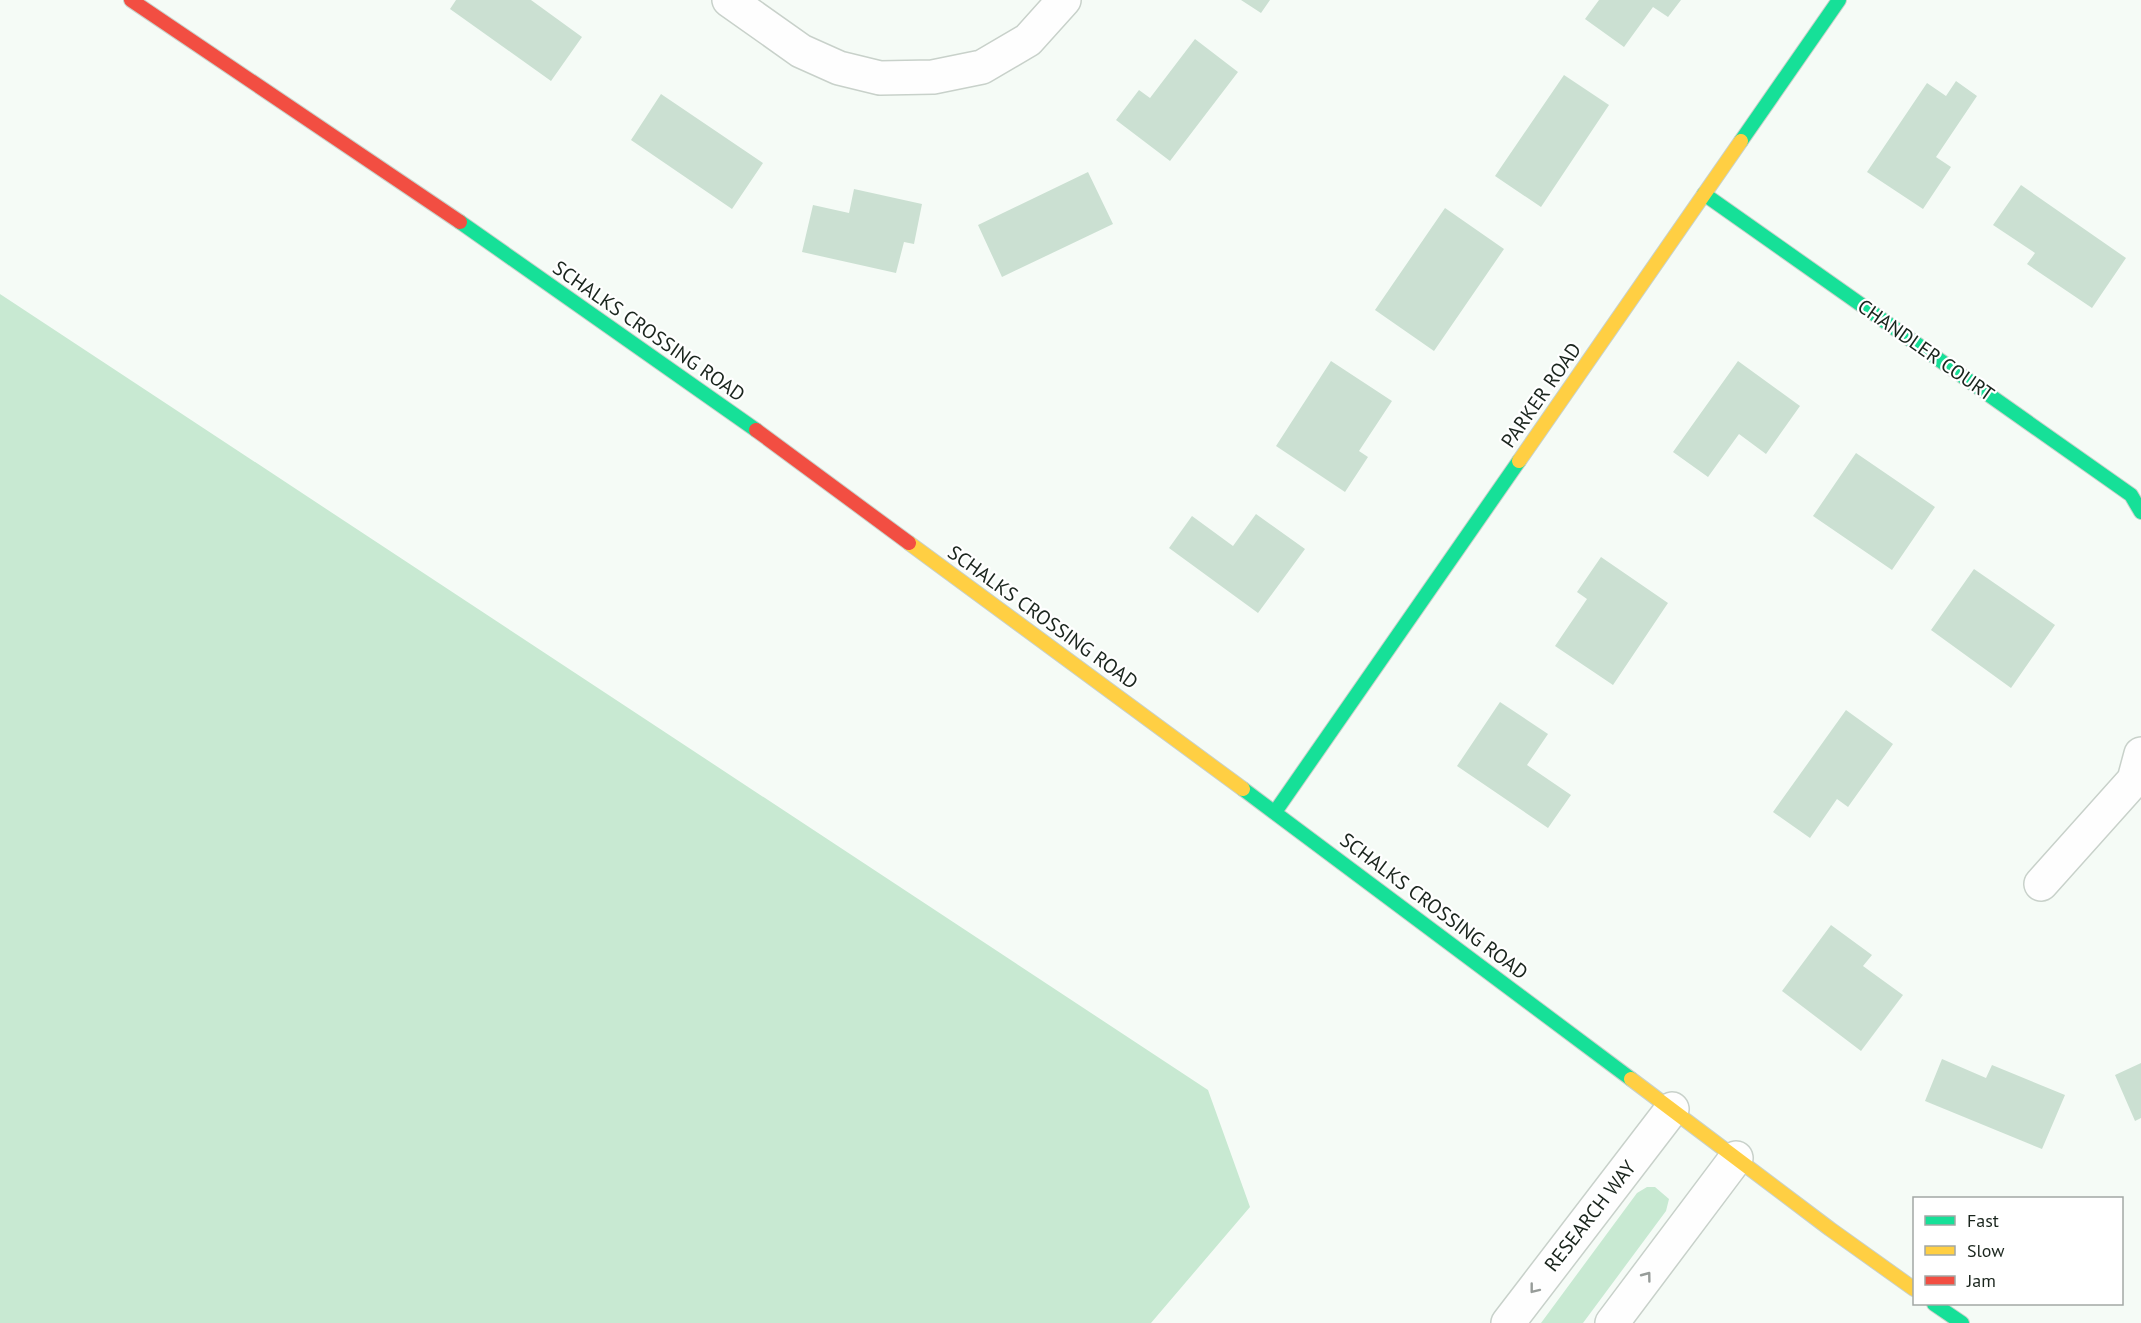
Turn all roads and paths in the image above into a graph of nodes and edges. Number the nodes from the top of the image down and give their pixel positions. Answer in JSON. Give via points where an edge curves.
{"nodes":[{"id":1,"x":131,"y":0,"type":"edge"},
{"id":2,"x":729,"y":0,"type":"edge"},
{"id":3,"x":1064,"y":0,"type":"edge"},
{"id":4,"x":1839,"y":0,"type":"edge"},
{"id":5,"x":1704,"y":194,"type":"junction"},
{"id":6,"x":2141,"y":513,"type":"edge"},
{"id":7,"x":2141,"y":754,"type":"edge"},
{"id":8,"x":1275,"y":812,"type":"junction"},
{"id":9,"x":2042,"y":884,"type":"dead end"},
{"id":10,"x":1672,"y":1109,"type":"junction"},
{"id":11,"x":1736,"y":1158,"type":"junction"},
{"id":12,"x":1913,"y":1288,"type":"edge"},
{"id":13,"x":1935,"y":1305,"type":"edge"},
{"id":14,"x":1508,"y":1323,"type":"edge"},
{"id":15,"x":1612,"y":1323,"type":"edge"},
{"id":16,"x":1962,"y":1323,"type":"edge"}],
"edges":[{"from":1,"to":8,"type":"street","name":"SCHALKS CROSSING ROAD","via":[[420,194],[738,417]]},
{"from":2,"to":3,"type":"street","via":[[801,51],[839,68],[879,78],[933,77],[982,68],[1028,40]]},
{"from":4,"to":5,"type":"street","name":"PARKER ROAD"},
{"from":5,"to":6,"type":"street","name":"CHANDLER COURT","via":[[2131,495]]},
{"from":5,"to":8,"type":"street","name":"PARKER ROAD"},
{"from":7,"to":9,"type":"street","via":[[2134,780]]},
{"from":8,"to":10,"type":"street","name":"SCHALKS CROSSING ROAD"},
{"from":10,"to":11,"type":"street","name":"SCHALKS CROSSING ROAD"},
{"from":10,"to":14,"type":"street","name":"RESEARCH WAY","one_way":true},
{"from":11,"to":12,"type":"street","name":"SCHALKS CROSSING ROAD"},
{"from":15,"to":11,"type":"street","one_way":true},
{"from":13,"to":16,"type":"street"}]}
